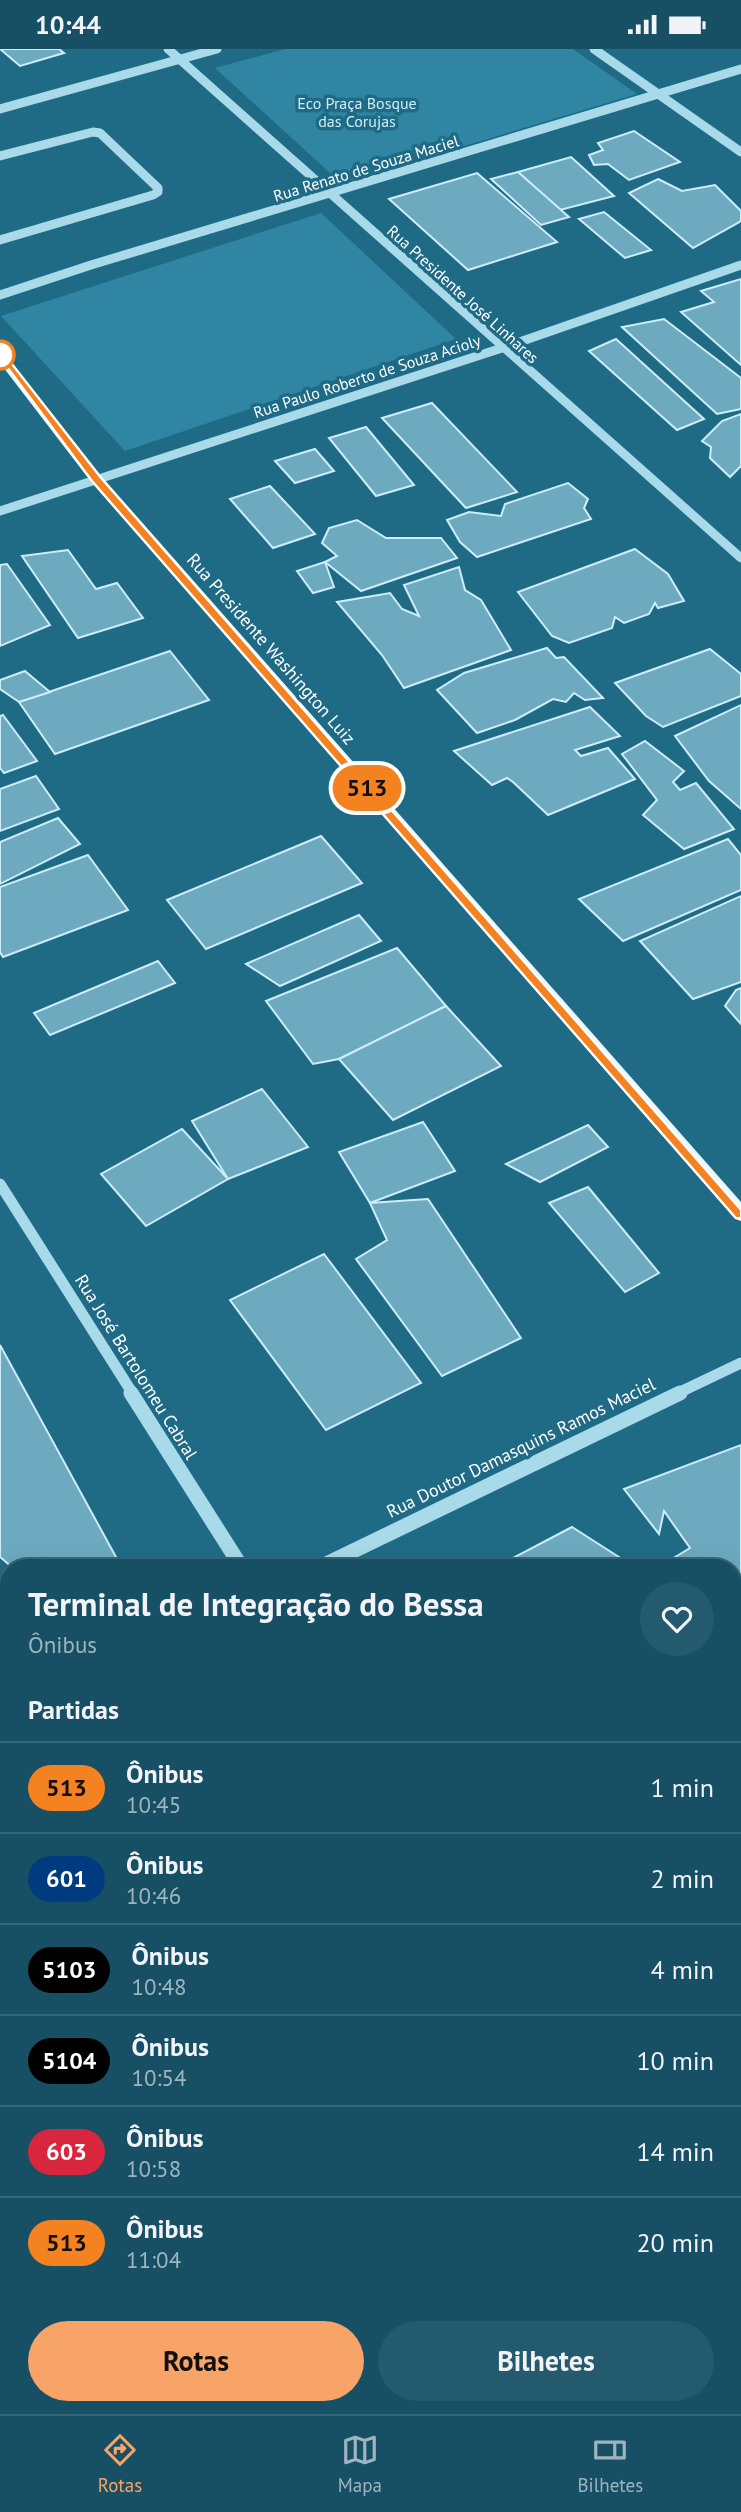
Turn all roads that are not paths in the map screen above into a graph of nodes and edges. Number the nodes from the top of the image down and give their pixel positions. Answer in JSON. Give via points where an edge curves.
{"nodes":[{"id":1,"x":168,"y":49,"type":"edge"},
{"id":2,"x":217,"y":49,"type":"edge"},
{"id":3,"x":594,"y":49,"type":"edge"},
{"id":4,"x":179,"y":59,"type":"junction"},
{"id":5,"x":741,"y":69,"type":"edge"},
{"id":6,"x":655,"y":93,"type":"junction"},
{"id":7,"x":0,"y":109,"type":"edge"},
{"id":8,"x":741,"y":152,"type":"edge"},
{"id":9,"x":0,"y":156,"type":"edge"},
{"id":10,"x":330,"y":194,"type":"junction"},
{"id":11,"x":0,"y":240,"type":"edge"},
{"id":12,"x":741,"y":265,"type":"edge"},
{"id":13,"x":0,"y":295,"type":"edge"},
{"id":14,"x":502,"y":348,"type":"junction"},
{"id":15,"x":0,"y":355,"type":"edge"},
{"id":16,"x":97,"y":480,"type":"junction"},
{"id":17,"x":0,"y":511,"type":"edge"},
{"id":18,"x":741,"y":558,"type":"edge"},
{"id":19,"x":0,"y":1184,"type":"edge"},
{"id":20,"x":741,"y":1214,"type":"edge"},
{"id":21,"x":741,"y":1363,"type":"edge"},
{"id":22,"x":236,"y":1559,"type":"edge"},
{"id":23,"x":337,"y":1559,"type":"edge"}],
"edges":[{"from":1,"to":4,"type":"street","name":"Rua Presidente José Linhares"},
{"from":2,"to":4,"type":"street"},
{"from":3,"to":6,"type":"street"},
{"from":4,"to":7,"type":"street"},
{"from":4,"to":10,"type":"street","name":"Rua Presidente José Linhares"},
{"from":5,"to":6,"type":"street","name":"Rua Renato de Souza Maciel"},
{"from":6,"to":8,"type":"street"},
{"from":6,"to":10,"type":"street","name":"Rua Renato de Souza Maciel"},
{"from":9,"to":11,"type":"street","via":[[100,133],[158,192]]},
{"from":10,"to":13,"type":"street","name":"Rua Renato de Souza Maciel"},
{"from":10,"to":14,"type":"street","name":"Rua Presidente José Linhares"},
{"from":12,"to":14,"type":"street","name":"Rua Paulo Roberto de Souza Acioly"},
{"from":14,"to":16,"type":"street","name":"Rua Paulo Roberto de Souza Acioly"},
{"from":14,"to":18,"type":"street","name":"Rua Presidente José Linhares"},
{"from":15,"to":16,"type":"main road","name":"Rua Presidente Washington Luiz"},
{"from":16,"to":17,"type":"street","name":"Rua Paulo Roberto de Souza Acioly"},
{"from":16,"to":20,"type":"main road","name":"Rua Presidente Washington Luiz"},
{"from":19,"to":22,"type":"street","name":"Rua José Bartolomeu Cabral"},
{"from":21,"to":23,"type":"street","name":"Rua Doutor Damasquins Ramos Maciel"}]}
